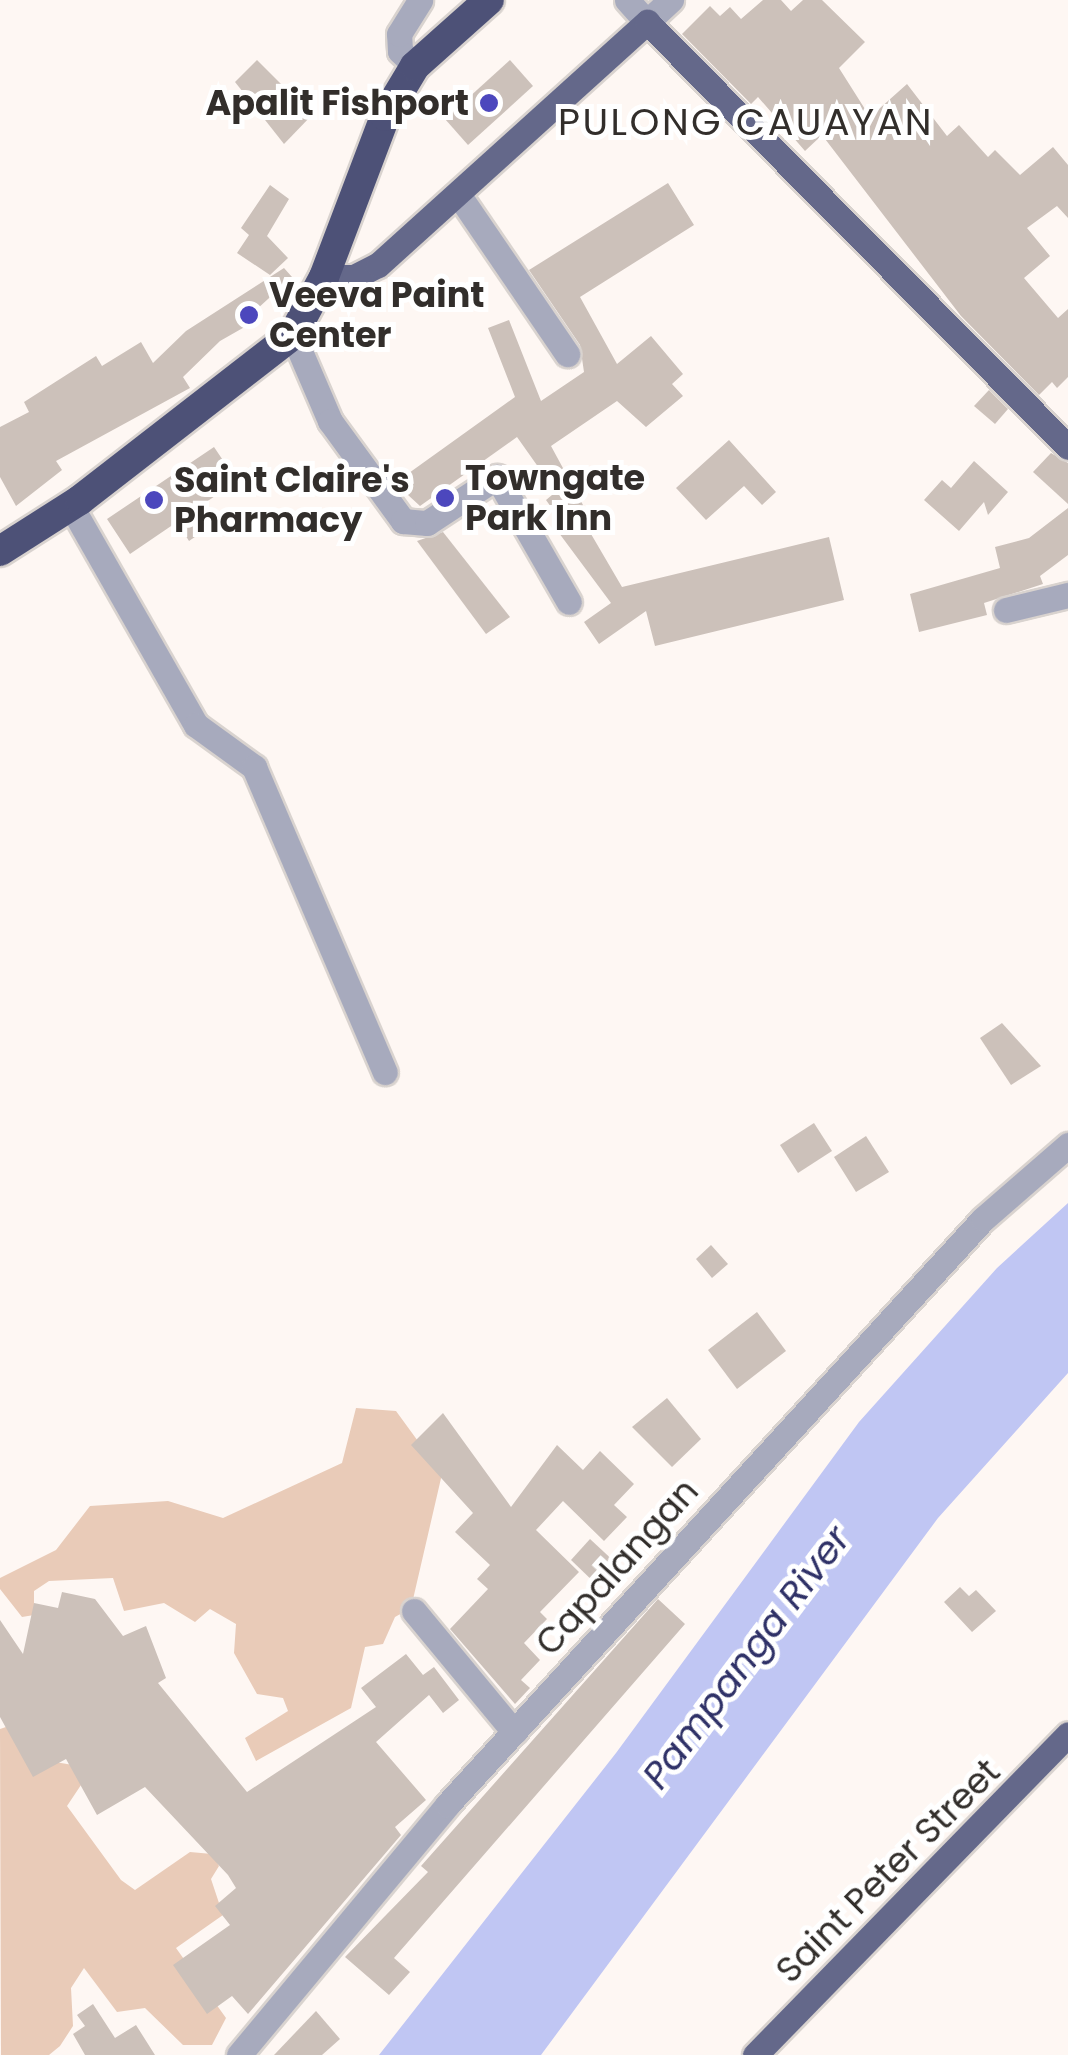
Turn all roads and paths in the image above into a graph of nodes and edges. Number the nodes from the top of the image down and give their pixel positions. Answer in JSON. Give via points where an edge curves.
{"nodes":[{"id":1,"x":420,"y":0,"type":"edge"},
{"id":2,"x":488,"y":0,"type":"edge"},
{"id":3,"x":627,"y":0,"type":"edge"},
{"id":4,"x":671,"y":0,"type":"edge"},
{"id":5,"x":647,"y":22,"type":"junction"},
{"id":6,"x":414,"y":66,"type":"junction"},
{"id":7,"x":458,"y":194,"type":"junction"},
{"id":8,"x":324,"y":277,"type":"junction"},
{"id":9,"x":292,"y":334,"type":"junction"},
{"id":10,"x":567,"y":354,"type":"dead end"},
{"id":11,"x":1068,"y":447,"type":"edge"},
{"id":12,"x":71,"y":506,"type":"junction"},
{"id":13,"x":0,"y":551,"type":"edge"},
{"id":14,"x":1068,"y":595,"type":"edge"},
{"id":15,"x":569,"y":602,"type":"dead end"},
{"id":16,"x":1006,"y":610,"type":"dead end"},
{"id":17,"x":385,"y":1072,"type":"dead end"},
{"id":18,"x":1068,"y":1145,"type":"edge"},
{"id":19,"x":414,"y":1611,"type":"dead end"},
{"id":20,"x":514,"y":1732,"type":"junction"},
{"id":21,"x":1068,"y":1734,"type":"edge"},
{"id":22,"x":239,"y":2055,"type":"edge"},
{"id":23,"x":755,"y":2055,"type":"edge"}],
"edges":[{"from":1,"to":6,"type":"street","via":[[399,34],[400,51]]},
{"from":2,"to":6,"type":"highway"},
{"from":3,"to":5,"type":"street"},
{"from":4,"to":5,"type":"street"},
{"from":5,"to":7,"type":"main road"},
{"from":5,"to":11,"type":"main road"},
{"from":6,"to":8,"type":"highway","via":[[385,116]]},
{"from":7,"to":8,"type":"main road","via":[[378,265],[354,277]]},
{"from":7,"to":10,"type":"street"},
{"from":8,"to":9,"type":"highway"},
{"from":9,"to":12,"type":"highway"},
{"from":9,"to":15,"type":"street","via":[[330,421],[404,521],[427,523],[498,477]]},
{"from":12,"to":13,"type":"highway"},
{"from":12,"to":17,"type":"street","via":[[196,725],[254,767]]},
{"from":14,"to":16,"type":"street"},
{"from":18,"to":20,"type":"street","name":"Capalangan","via":[[970,1233]]},
{"from":19,"to":20,"type":"street"},
{"from":20,"to":22,"type":"street","name":"Capalangan"},
{"from":21,"to":23,"type":"main road","name":"Saint Peter Street"}]}
